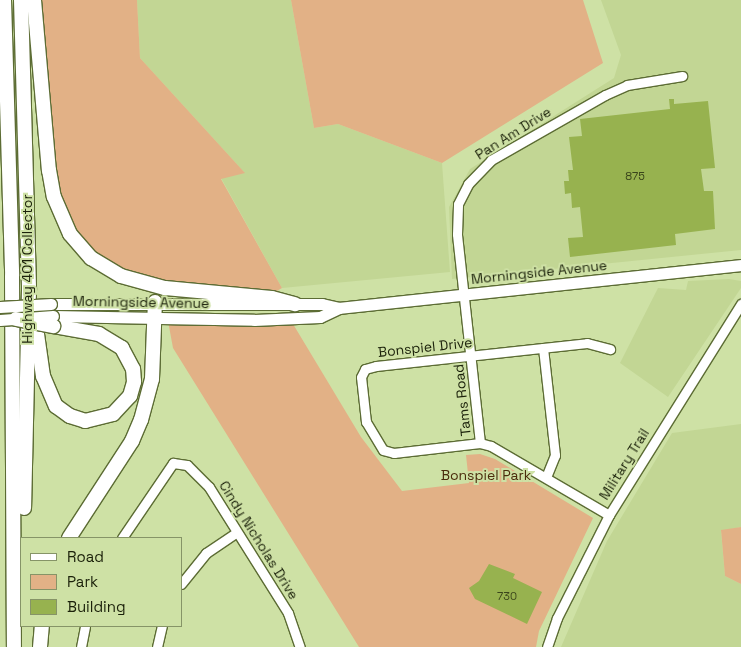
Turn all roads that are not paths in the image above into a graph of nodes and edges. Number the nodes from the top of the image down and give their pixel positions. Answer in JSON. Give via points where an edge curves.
{"nodes":[{"id":1,"x":4,"y":0,"type":"edge"},
{"id":2,"x":21,"y":0,"type":"edge"},
{"id":3,"x":34,"y":0,"type":"edge"},
{"id":4,"x":682,"y":76,"type":"dead end"},
{"id":5,"x":739,"y":267,"type":"edge"},
{"id":6,"x":29,"y":290,"type":"junction"},
{"id":7,"x":464,"y":295,"type":"junction"},
{"id":8,"x":295,"y":304,"type":"junction"},
{"id":9,"x":741,"y":304,"type":"edge"},
{"id":10,"x":0,"y":307,"type":"edge"},
{"id":11,"x":339,"y":308,"type":"junction"},
{"id":12,"x":155,"y":309,"type":"junction"},
{"id":13,"x":16,"y":319,"type":"joint"},
{"id":14,"x":0,"y":320,"type":"edge"},
{"id":15,"x":53,"y":321,"type":"junction"},
{"id":16,"x":543,"y":348,"type":"junction"},
{"id":17,"x":610,"y":348,"type":"dead end"},
{"id":18,"x":471,"y":356,"type":"junction"},
{"id":19,"x":480,"y":443,"type":"junction"},
{"id":20,"x":546,"y":477,"type":"junction"},
{"id":21,"x":609,"y":515,"type":"junction"},
{"id":22,"x":236,"y":533,"type":"junction"},
{"id":23,"x":23,"y":537,"type":"edge"},
{"id":24,"x":70,"y":537,"type":"edge"},
{"id":25,"x":123,"y":537,"type":"edge"},
{"id":26,"x":182,"y":583,"type":"edge"},
{"id":27,"x":20,"y":627,"type":"edge"},
{"id":28,"x":42,"y":627,"type":"edge"},
{"id":29,"x":85,"y":627,"type":"edge"},
{"id":30,"x":162,"y":627,"type":"edge"},
{"id":31,"x":14,"y":647,"type":"edge"},
{"id":32,"x":20,"y":647,"type":"edge"},
{"id":33,"x":40,"y":647,"type":"edge"},
{"id":34,"x":80,"y":647,"type":"edge"},
{"id":35,"x":157,"y":647,"type":"edge"},
{"id":36,"x":300,"y":647,"type":"edge"},
{"id":37,"x":547,"y":647,"type":"edge"}],
"edges":[{"from":1,"to":31,"type":"highway","via":[[12,276]]},
{"from":2,"to":6,"type":"highway","name":"Highway 401 Collector"},
{"from":3,"to":8,"type":"highway","via":[[49,170],[54,197],[70,234],[91,258],[121,276],[165,288],[272,298]]},
{"from":4,"to":7,"type":"street","name":"Pan Am Drive","via":[[627,85],[605,95],[491,160],[476,172],[458,204],[457,234]]},
{"from":5,"to":7,"type":"main road","name":"Morningside Avenue"},
{"from":6,"to":15,"type":"highway","via":[[48,393],[70,416],[85,421],[113,414],[130,396],[134,382],[134,369],[122,348],[99,334]]},
{"from":6,"to":23,"type":"highway","name":"Highway 401 Collector"},
{"from":7,"to":11,"type":"main road","name":"Morningside Avenue"},
{"from":7,"to":18,"type":"street","name":"Tams Road"},
{"from":8,"to":11,"type":"main road","name":"Morningside Avenue"},
{"from":8,"to":12,"type":"main road","name":"Morningside Avenue"},
{"from":9,"to":21,"type":"street","name":"Military Trail"},
{"from":10,"to":12,"type":"main road","name":"Morningside Avenue","bridge":true,"via":[[51,304]]},
{"from":11,"to":12,"type":"main road","name":"Morningside Avenue","via":[[320,317],[254,320]]},
{"from":12,"to":15,"type":"main road","name":"Morningside Avenue"},
{"from":12,"to":24,"type":"highway","via":[[152,379],[141,420],[132,440]]},
{"from":13,"to":14,"type":"main road","bridge":true},
{"from":13,"to":15,"type":"highway","bridge":true},
{"from":16,"to":17,"type":"street","name":"Bonspiel Drive","via":[[587,343]]},
{"from":16,"to":18,"type":"street","name":"Bonspiel Drive"},
{"from":16,"to":20,"type":"street","via":[[555,455]]},
{"from":18,"to":19,"type":"street","name":"Tams Road"},
{"from":18,"to":19,"type":"street","name":"Bonspiel Drive","via":[[369,367],[362,373],[361,382],[366,422],[383,450],[394,453]]},
{"from":19,"to":20,"type":"street","name":"Bonspiel Drive","via":[[496,448]]},
{"from":20,"to":21,"type":"street","name":"Bonspiel Drive"},
{"from":21,"to":37,"type":"street","name":"Military Trail","via":[[557,618]]},
{"from":22,"to":25,"type":"street","name":"Cindy Nicholas Drive","via":[[205,481],[187,465],[176,462]]},
{"from":22,"to":26,"type":"street","via":[[206,553]]},
{"from":22,"to":36,"type":"street","name":"Cindy Nicholas Drive","via":[[288,613]]},
{"from":27,"to":32,"type":"highway"},
{"from":28,"to":33,"type":"highway"},
{"from":29,"to":34,"type":"street"},
{"from":30,"to":35,"type":"street"}]}
